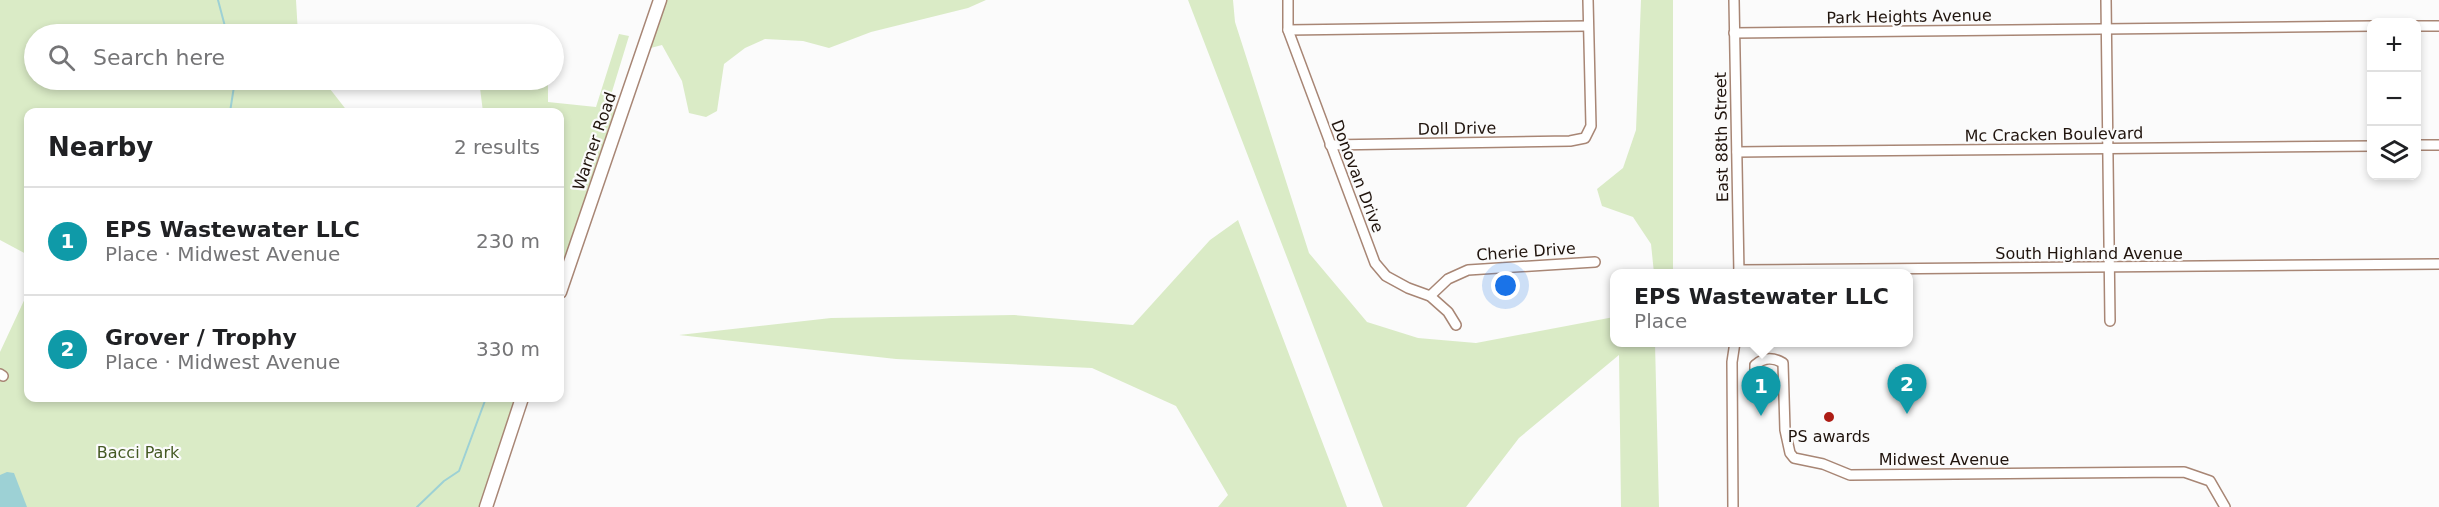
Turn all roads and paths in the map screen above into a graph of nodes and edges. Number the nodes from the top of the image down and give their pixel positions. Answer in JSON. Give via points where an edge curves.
{"nodes":[{"id":1,"x":660,"y":0,"type":"edge"},
{"id":2,"x":1287,"y":0,"type":"edge"},
{"id":3,"x":1588,"y":0,"type":"edge"},
{"id":4,"x":1734,"y":0,"type":"edge"},
{"id":5,"x":2106,"y":0,"type":"edge"},
{"id":6,"x":1588,"y":26,"type":"junction"},
{"id":7,"x":2367,"y":26,"type":"edge"},
{"id":8,"x":2421,"y":26,"type":"edge"},
{"id":9,"x":2439,"y":26,"type":"edge"},
{"id":10,"x":2106,"y":28,"type":"junction"},
{"id":11,"x":1287,"y":30,"type":"junction"},
{"id":12,"x":1734,"y":33,"type":"junction"},
{"id":13,"x":1330,"y":145,"type":"junction"},
{"id":14,"x":2421,"y":145,"type":"edge"},
{"id":15,"x":2439,"y":145,"type":"edge"},
{"id":16,"x":2367,"y":146,"type":"edge"},
{"id":17,"x":2109,"y":148,"type":"junction"},
{"id":18,"x":1737,"y":152,"type":"junction"},
{"id":19,"x":1595,"y":262,"type":"dead end"},
{"id":20,"x":2439,"y":264,"type":"edge"},
{"id":21,"x":2109,"y":268,"type":"junction"},
{"id":22,"x":1739,"y":269,"type":"edge"},
{"id":23,"x":1913,"y":270,"type":"edge"},
{"id":24,"x":564,"y":280,"type":"edge"},
{"id":25,"x":1430,"y":296,"type":"junction"},
{"id":26,"x":2110,"y":321,"type":"dead end"},
{"id":27,"x":1456,"y":325,"type":"dead end"},
{"id":28,"x":1734,"y":347,"type":"edge"},
{"id":29,"x":1755,"y":381,"type":"dead end"},
{"id":30,"x":521,"y":402,"type":"edge"},
{"id":31,"x":486,"y":507,"type":"edge"},
{"id":32,"x":1733,"y":507,"type":"edge"},
{"id":33,"x":2225,"y":507,"type":"edge"}],
"edges":[{"from":1,"to":24,"type":"main road","name":"Warner Road"},
{"from":2,"to":11,"type":"street","name":"Donovan Drive"},
{"from":3,"to":6,"type":"street"},
{"from":4,"to":12,"type":"street","name":"East 88th Street"},
{"from":5,"to":10,"type":"street"},
{"from":6,"to":11,"type":"street"},
{"from":6,"to":13,"type":"street","name":"Doll Drive","via":[[1591,126],[1585,138]]},
{"from":7,"to":10,"type":"street","name":"Park Heights Avenue"},
{"from":8,"to":9,"type":"street"},
{"from":10,"to":12,"type":"street","name":"Park Heights Avenue"},
{"from":10,"to":17,"type":"street"},
{"from":11,"to":13,"type":"street","name":"Donovan Drive"},
{"from":12,"to":18,"type":"street","name":"East 88th Street"},
{"from":13,"to":25,"type":"street","name":"Donovan Drive","via":[[1375,263],[1386,276]]},
{"from":14,"to":15,"type":"street"},
{"from":16,"to":17,"type":"street","name":"Mc Cracken Boulevard"},
{"from":17,"to":18,"type":"street","name":"Mc Cracken Boulevard"},
{"from":17,"to":21,"type":"street"},
{"from":18,"to":22,"type":"street","name":"East 88th Street"},
{"from":19,"to":25,"type":"street","name":"Cherie Drive","via":[[1468,270],[1448,279]]},
{"from":20,"to":21,"type":"street","name":"South Highland Avenue"},
{"from":21,"to":23,"type":"street","name":"South Highland Avenue"},
{"from":21,"to":26,"type":"street"},
{"from":25,"to":27,"type":"street","name":"Donovan Drive"},
{"from":28,"to":32,"type":"street"},
{"from":29,"to":33,"type":"street","name":"Midwest Avenue","via":[[1755,365],[1762,359],[1783,363],[1785,430],[1790,453],[1794,458],[1850,475],[2184,472],[2210,481]]},
{"from":30,"to":31,"type":"main road"}]}
